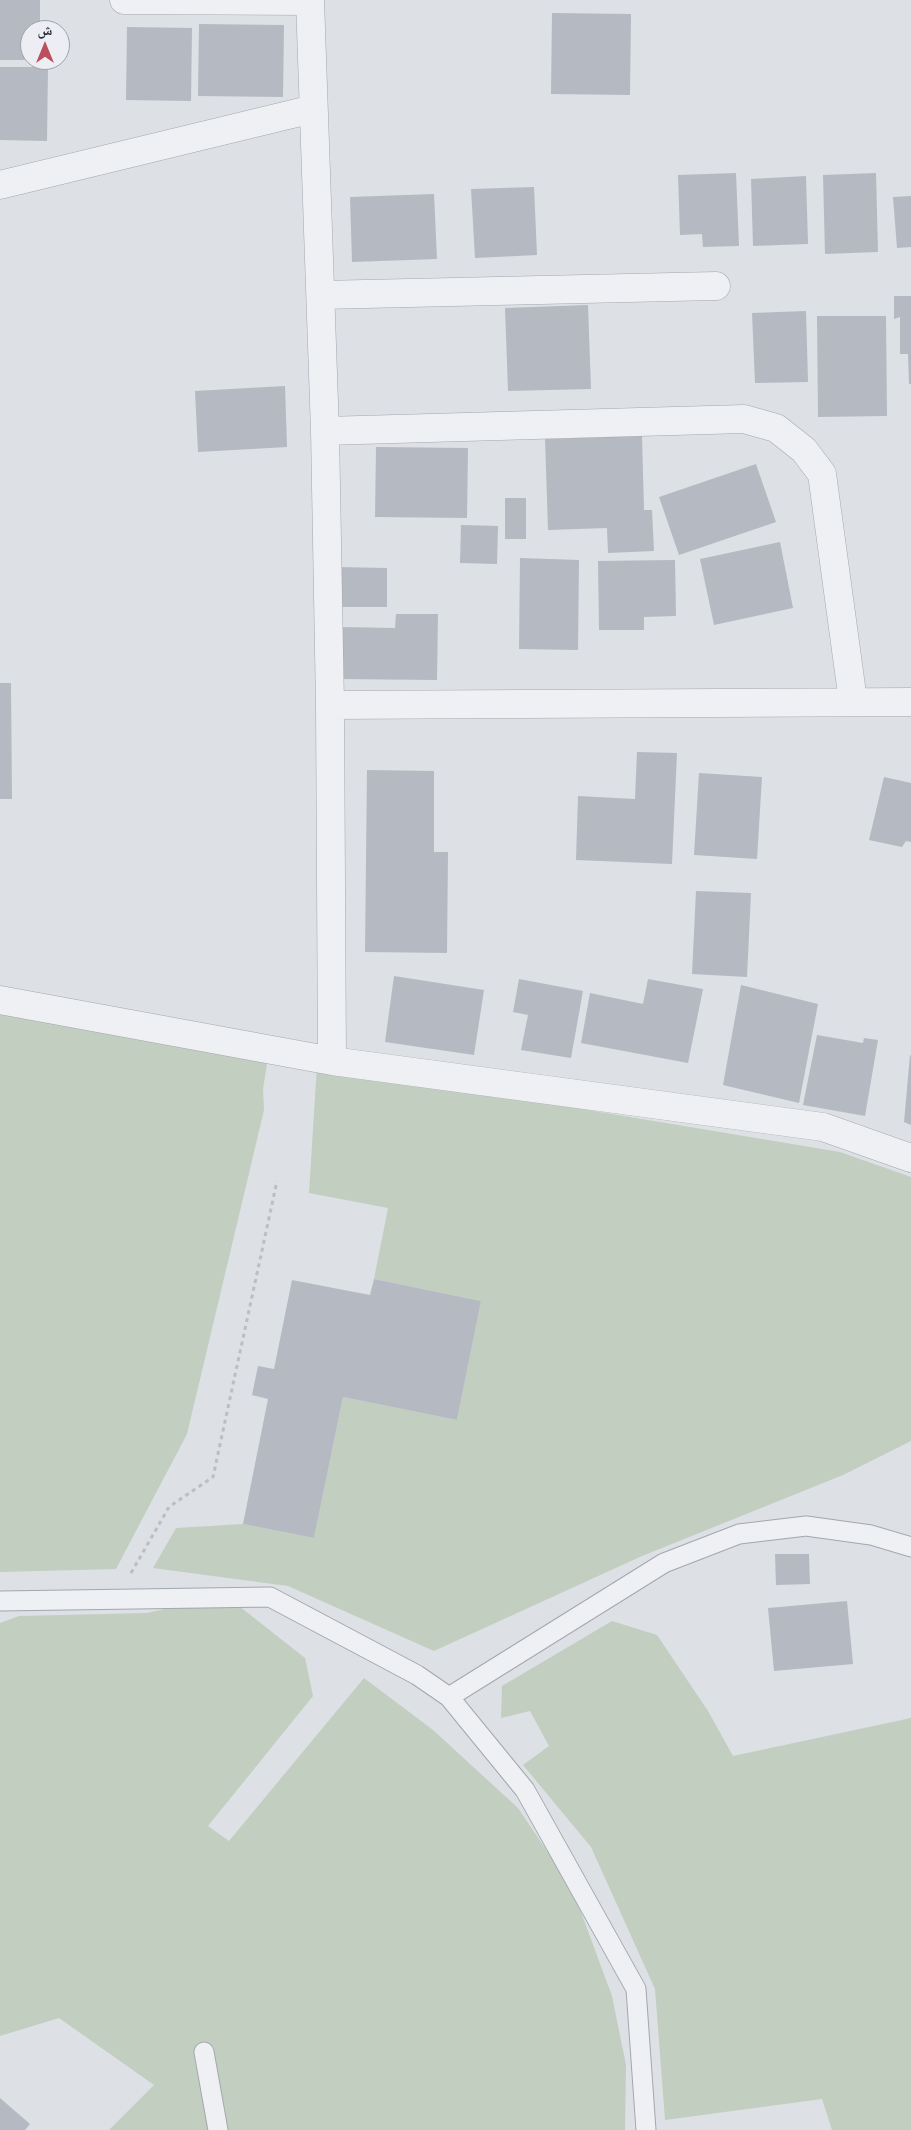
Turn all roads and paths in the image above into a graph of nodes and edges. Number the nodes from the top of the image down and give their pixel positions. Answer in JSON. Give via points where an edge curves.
{"nodes":[{"id":1,"x":124,"y":0,"type":"edge"},
{"id":2,"x":310,"y":1,"type":"edge"},
{"id":3,"x":313,"y":109,"type":"junction"},
{"id":4,"x":0,"y":185,"type":"edge"},
{"id":5,"x":716,"y":286,"type":"dead end"},
{"id":6,"x":321,"y":295,"type":"junction"},
{"id":7,"x":325,"y":431,"type":"junction"},
{"id":8,"x":853,"y":701,"type":"junction"},
{"id":9,"x":911,"y":702,"type":"edge"},
{"id":10,"x":330,"y":705,"type":"junction"},
{"id":11,"x":0,"y":1000,"type":"edge"},
{"id":12,"x":332,"y":1061,"type":"junction"},
{"id":13,"x":911,"y":1158,"type":"edge"},
{"id":14,"x":277,"y":1181,"type":"dead end"},
{"id":15,"x":911,"y":1548,"type":"edge"},
{"id":16,"x":116,"y":1599,"type":"junction"},
{"id":17,"x":0,"y":1601,"type":"edge"},
{"id":18,"x":450,"y":1697,"type":"junction"},
{"id":19,"x":204,"y":2052,"type":"dead end"},
{"id":20,"x":218,"y":2130,"type":"edge"},
{"id":21,"x":646,"y":2130,"type":"edge"}],
"edges":[{"from":1,"to":2,"type":"street"},
{"from":2,"to":3,"type":"street"},
{"from":3,"to":4,"type":"street"},
{"from":3,"to":6,"type":"street"},
{"from":5,"to":6,"type":"street"},
{"from":6,"to":7,"type":"street"},
{"from":7,"to":8,"type":"street","via":[[744,419],[776,428],[804,450],[822,474]]},
{"from":7,"to":10,"type":"street"},
{"from":8,"to":9,"type":"street"},
{"from":8,"to":10,"type":"street"},
{"from":10,"to":12,"type":"street"},
{"from":11,"to":12,"type":"street"},
{"from":12,"to":13,"type":"street","via":[[823,1127]]},
{"from":14,"to":16,"type":"path","via":[[213,1477],[169,1507]]},
{"from":15,"to":18,"type":"lane","via":[[871,1535],[806,1526],[739,1534],[664,1563]]},
{"from":16,"to":17,"type":"lane"},
{"from":16,"to":18,"type":"lane","via":[[270,1597],[417,1675]]},
{"from":18,"to":21,"type":"lane","via":[[525,1790],[636,1990]]},
{"from":19,"to":20,"type":"lane"}]}
